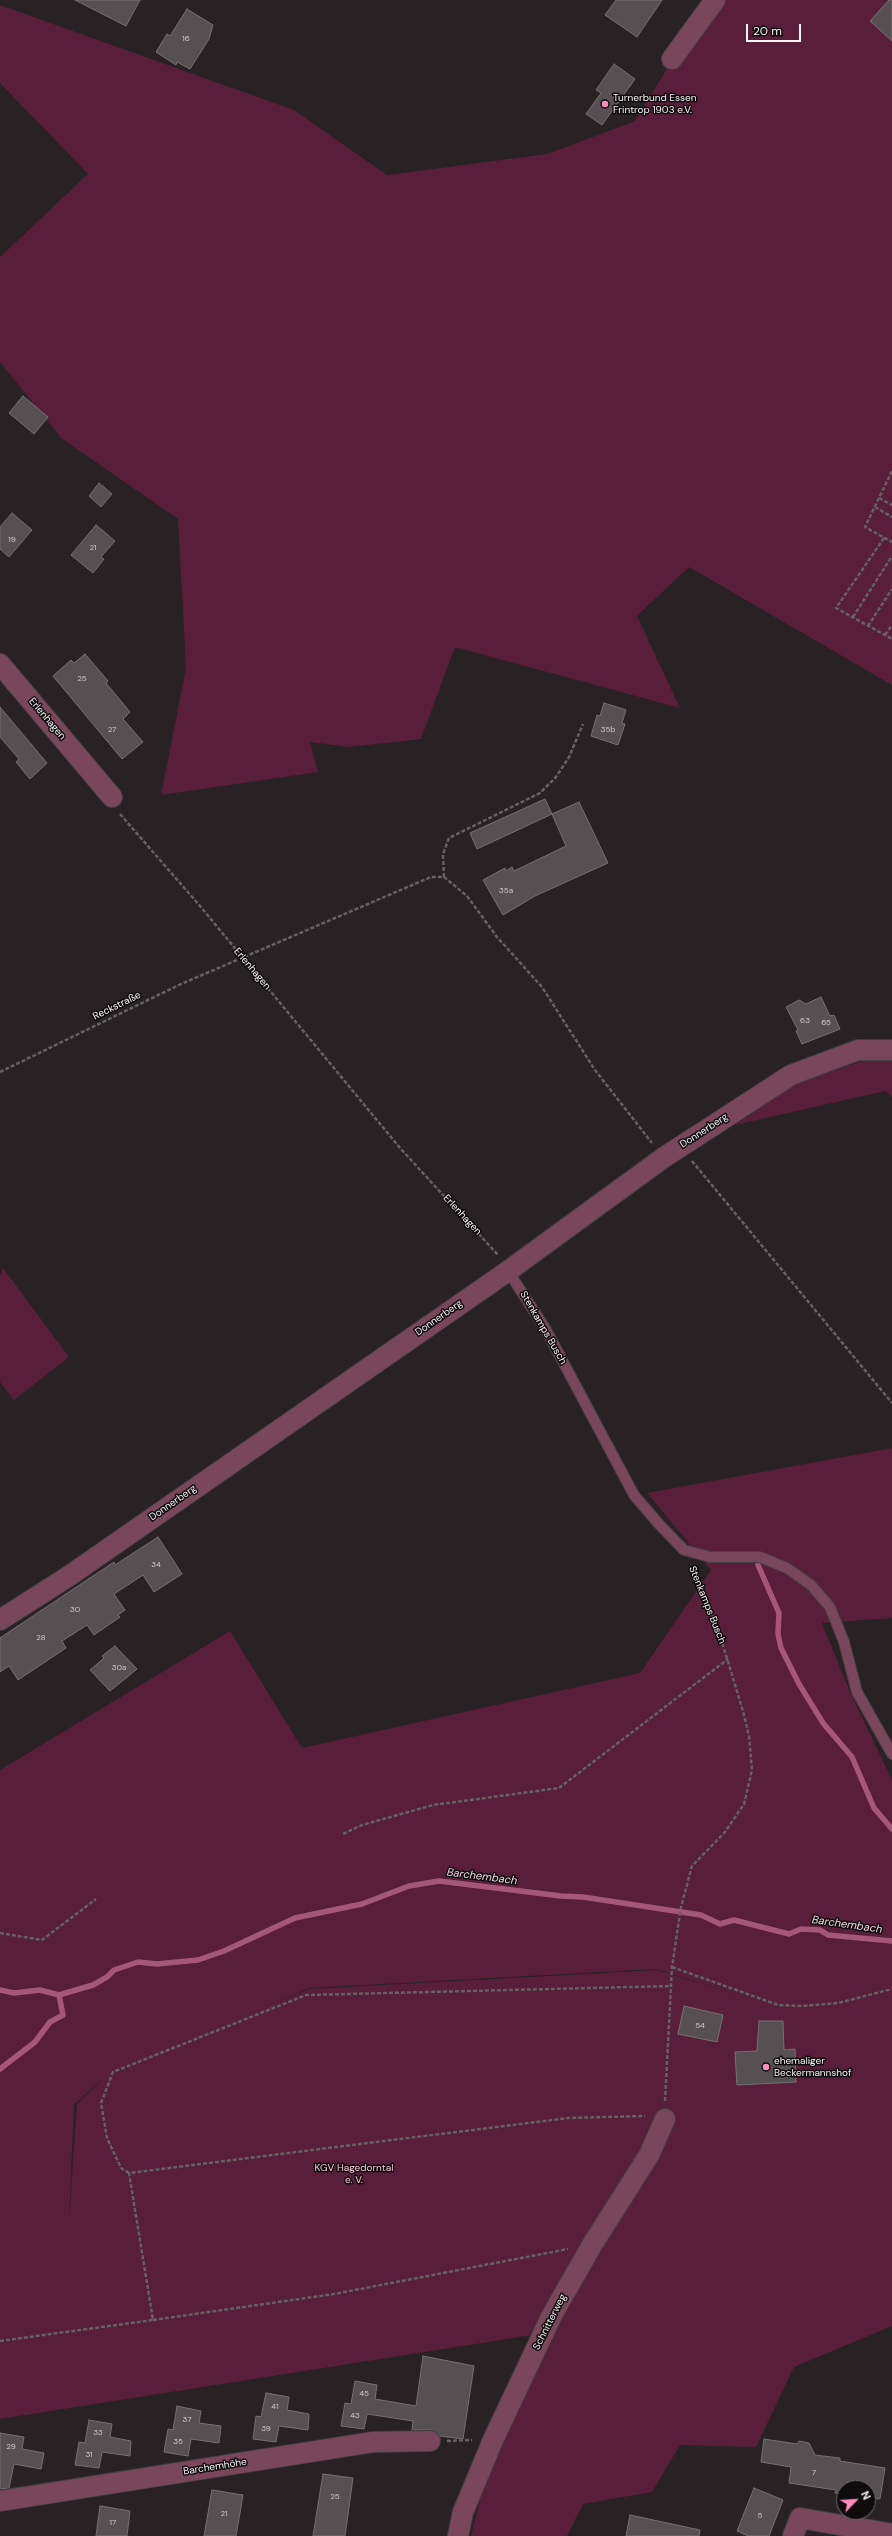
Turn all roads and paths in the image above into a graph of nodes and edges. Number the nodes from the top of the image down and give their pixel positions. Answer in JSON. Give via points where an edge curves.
{"nodes":[{"id":1,"x":715,"y":0,"type":"edge"},
{"id":2,"x":672,"y":58,"type":"dead end"},
{"id":3,"x":892,"y":471,"type":"edge"},
{"id":4,"x":879,"y":498,"type":"junction"},
{"id":5,"x":892,"y":505,"type":"edge"},
{"id":6,"x":875,"y":507,"type":"junction"},
{"id":7,"x":892,"y":517,"type":"edge"},
{"id":8,"x":884,"y":538,"type":"junction"},
{"id":9,"x":892,"y":542,"type":"edge"},
{"id":10,"x":892,"y":556,"type":"edge"},
{"id":11,"x":892,"y":589,"type":"edge"},
{"id":12,"x":853,"y":617,"type":"junction"},
{"id":13,"x":892,"y":625,"type":"edge"},
{"id":14,"x":868,"y":626,"type":"junction"},
{"id":15,"x":885,"y":635,"type":"junction"},
{"id":16,"x":892,"y":639,"type":"edge"},
{"id":17,"x":0,"y":664,"type":"edge"},
{"id":18,"x":582,"y":724,"type":"dead end"},
{"id":19,"x":112,"y":797,"type":"joint"},
{"id":20,"x":444,"y":877,"type":"junction"},
{"id":21,"x":243,"y":958,"type":"junction"},
{"id":22,"x":892,"y":1050,"type":"edge"},
{"id":23,"x":0,"y":1072,"type":"edge"},
{"id":24,"x":680,"y":1147,"type":"junction"},
{"id":25,"x":663,"y":1158,"type":"junction"},
{"id":26,"x":508,"y":1271,"type":"junction"},
{"id":27,"x":892,"y":1403,"type":"edge"},
{"id":28,"x":684,"y":1550,"type":"junction"},
{"id":29,"x":0,"y":1620,"type":"edge"},
{"id":30,"x":728,"y":1659,"type":"junction"},
{"id":31,"x":892,"y":1754,"type":"edge"},
{"id":32,"x":343,"y":1834,"type":"dead end"},
{"id":33,"x":96,"y":1899,"type":"dead end"},
{"id":34,"x":0,"y":1933,"type":"edge"},
{"id":35,"x":672,"y":1967,"type":"junction"},
{"id":36,"x":672,"y":1986,"type":"junction"},
{"id":37,"x":892,"y":1989,"type":"edge"},
{"id":38,"x":664,"y":2119,"type":"junction"},
{"id":39,"x":129,"y":2173,"type":"junction"},
{"id":40,"x":592,"y":2245,"type":"junction"},
{"id":41,"x":153,"y":2320,"type":"junction"},
{"id":42,"x":0,"y":2342,"type":"edge"},
{"id":43,"x":493,"y":2440,"type":"junction"},
{"id":44,"x":430,"y":2441,"type":"joint"},
{"id":45,"x":0,"y":2501,"type":"edge"},
{"id":46,"x":892,"y":2534,"type":"edge"},
{"id":47,"x":458,"y":2536,"type":"edge"},
{"id":48,"x":793,"y":2536,"type":"edge"}],
"edges":[{"from":1,"to":2,"type":"street"},
{"from":3,"to":4,"type":"path"},
{"from":4,"to":5,"type":"path"},
{"from":4,"to":6,"type":"path"},
{"from":6,"to":7,"type":"path"},
{"from":6,"to":8,"type":"path","via":[[865,527]]},
{"from":8,"to":9,"type":"path"},
{"from":8,"to":12,"type":"path","via":[[836,608]]},
{"from":10,"to":12,"type":"path"},
{"from":11,"to":14,"type":"path"},
{"from":12,"to":14,"type":"path"},
{"from":13,"to":15,"type":"path"},
{"from":14,"to":15,"type":"path"},
{"from":15,"to":16,"type":"path"},
{"from":17,"to":19,"type":"street","name":"Erlenhagen"},
{"from":18,"to":20,"type":"path","via":[[570,757],[556,777],[540,793],[449,838],[443,854]]},
{"from":19,"to":21,"type":"path","name":"Erlenhagen","via":[[117,811]]},
{"from":20,"to":21,"type":"path","name":"Reckstraße","via":[[431,876]]},
{"from":20,"to":25,"type":"path","via":[[467,896],[498,937],[542,987],[595,1070]]},
{"from":21,"to":23,"type":"path","name":"Reckstraße","via":[[120,1013]]},
{"from":21,"to":26,"type":"path","name":"Erlenhagen","via":[[400,1148],[492,1247]]},
{"from":22,"to":24,"type":"street","name":"Donnerberg","via":[[858,1050],[791,1075]]},
{"from":24,"to":25,"type":"street","name":"Donnerberg"},
{"from":24,"to":27,"type":"path"},
{"from":25,"to":26,"type":"street","name":"Donnerberg"},
{"from":26,"to":28,"type":"lane","name":"Stenkamps Busch","via":[[545,1328],[634,1495]]},
{"from":26,"to":29,"type":"street","name":"Donnerberg","via":[[76,1571]]},
{"from":28,"to":30,"type":"path","name":"Stenkamps Busch","via":[[707,1600]]},
{"from":28,"to":31,"type":"lane","via":[[710,1557],[760,1557],[787,1568],[811,1585],[830,1607],[844,1642],[857,1692]]},
{"from":30,"to":32,"type":"path","via":[[559,1788],[433,1805],[362,1825]]},
{"from":30,"to":35,"type":"path","name":"Stenkamps Busch","via":[[749,1736],[752,1770],[749,1790],[736,1818],[692,1866],[679,1917]]},
{"from":33,"to":34,"type":"path","via":[[42,1940]]},
{"from":35,"to":36,"type":"path","name":"Stenkamps Busch"},
{"from":35,"to":37,"type":"path","via":[[778,2005],[838,2003]]},
{"from":36,"to":38,"type":"path","name":"Stenkamps Busch"},
{"from":36,"to":39,"type":"path","via":[[306,1995],[113,2072],[101,2102],[107,2138],[120,2168]]},
{"from":38,"to":39,"type":"path","via":[[636,2115],[568,2118]]},
{"from":38,"to":40,"type":"street","name":"Schnitterweg","via":[[649,2155]]},
{"from":39,"to":41,"type":"path"},
{"from":40,"to":41,"type":"path","via":[[334,2294]]},
{"from":40,"to":43,"type":"street","name":"Schnitterweg","via":[[552,2315]]},
{"from":41,"to":42,"type":"path"},
{"from":43,"to":44,"type":"path"},
{"from":43,"to":47,"type":"street","name":"Schnitterweg","via":[[463,2512]]},
{"from":44,"to":45,"type":"street","name":"Barchemhöhe","via":[[373,2442]]},
{"from":46,"to":48,"type":"street","via":[[800,2518]]}]}
